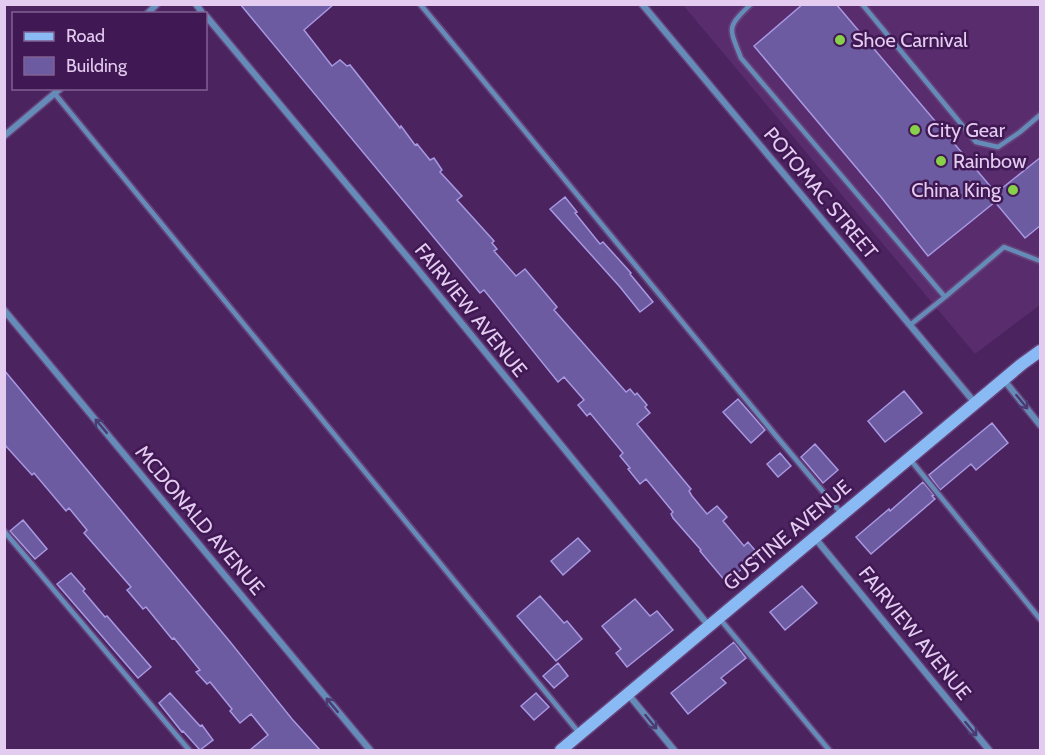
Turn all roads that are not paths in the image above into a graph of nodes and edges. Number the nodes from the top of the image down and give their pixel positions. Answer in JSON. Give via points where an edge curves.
{"nodes":[{"id":1,"x":420,"y":4,"type":"edge"},
{"id":2,"x":751,"y":4,"type":"edge"},
{"id":3,"x":862,"y":4,"type":"edge"},
{"id":4,"x":646,"y":6,"type":"edge"},
{"id":5,"x":207,"y":19,"type":"edge"},
{"id":6,"x":59,"y":90,"type":"edge"},
{"id":7,"x":55,"y":94,"type":"junction"},
{"id":8,"x":1041,"y":115,"type":"edge"},
{"id":9,"x":4,"y":136,"type":"edge"},
{"id":10,"x":1041,"y":261,"type":"edge"},
{"id":11,"x":945,"y":297,"type":"junction"},
{"id":12,"x":4,"y":310,"type":"edge"},
{"id":13,"x":910,"y":325,"type":"junction"},
{"id":14,"x":1041,"y":351,"type":"edge"},
{"id":15,"x":1004,"y":380,"type":"junction"},
{"id":16,"x":975,"y":403,"type":"junction"},
{"id":17,"x":1041,"y":425,"type":"edge"},
{"id":18,"x":909,"y":458,"type":"junction"},
{"id":19,"x":843,"y":514,"type":"junction"},
{"id":20,"x":4,"y":531,"type":"edge"},
{"id":21,"x":815,"y":537,"type":"junction"},
{"id":22,"x":1041,"y":618,"type":"edge"},
{"id":23,"x":714,"y":622,"type":"junction"},
{"id":24,"x":628,"y":694,"type":"junction"},
{"id":25,"x":580,"y":734,"type":"junction"},
{"id":26,"x":189,"y":750,"type":"edge"},
{"id":27,"x":370,"y":750,"type":"edge"},
{"id":28,"x":561,"y":750,"type":"edge"},
{"id":29,"x":674,"y":750,"type":"edge"},
{"id":30,"x":829,"y":750,"type":"edge"},
{"id":31,"x":989,"y":750,"type":"edge"}],
"edges":[{"from":1,"to":19,"type":"lane"},
{"from":2,"to":11,"type":"lane","via":[[734,20],[731,33],[741,58]]},
{"from":3,"to":8,"type":"lane","via":[[976,142],[998,147]]},
{"from":4,"to":13,"type":"street","name":"POTOMAC STREET"},
{"from":5,"to":23,"type":"street","name":"FAIRVIEW AVENUE"},
{"from":6,"to":7,"type":"street"},
{"from":7,"to":9,"type":"street"},
{"from":7,"to":25,"type":"lane"},
{"from":10,"to":11,"type":"lane","via":[[1004,247]]},
{"from":11,"to":13,"type":"lane"},
{"from":27,"to":12,"type":"street","name":"MCDONALD AVENUE","one_way":true},
{"from":13,"to":16,"type":"street","name":"POTOMAC STREET"},
{"from":14,"to":15,"type":"street","name":"GUSTINE AVENUE"},
{"from":15,"to":16,"type":"street","name":"GUSTINE AVENUE"},
{"from":15,"to":17,"type":"street","one_way":true},
{"from":16,"to":18,"type":"street","name":"GUSTINE AVENUE"},
{"from":18,"to":19,"type":"street","name":"GUSTINE AVENUE"},
{"from":18,"to":22,"type":"lane"},
{"from":19,"to":21,"type":"street","name":"GUSTINE AVENUE"},
{"from":20,"to":26,"type":"lane"},
{"from":21,"to":23,"type":"street","name":"GUSTINE AVENUE"},
{"from":21,"to":31,"type":"street","name":"FAIRVIEW AVENUE","one_way":true},
{"from":23,"to":24,"type":"street","name":"GUSTINE AVENUE"},
{"from":23,"to":30,"type":"lane"},
{"from":24,"to":25,"type":"street","name":"GUSTINE AVENUE"},
{"from":24,"to":29,"type":"street","one_way":true},
{"from":25,"to":28,"type":"street","name":"GUSTINE AVENUE"}]}
